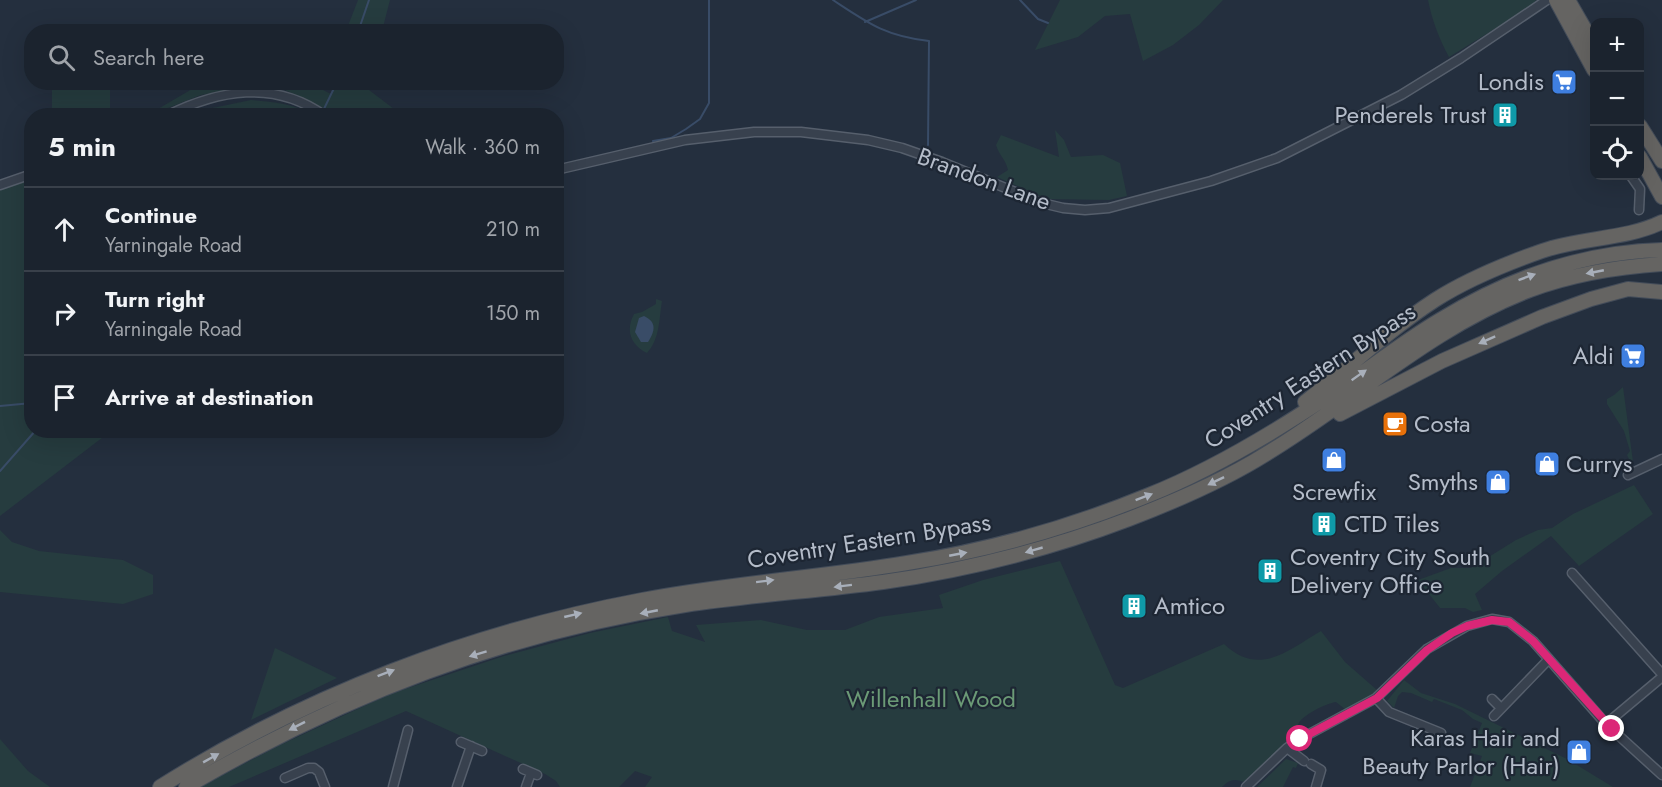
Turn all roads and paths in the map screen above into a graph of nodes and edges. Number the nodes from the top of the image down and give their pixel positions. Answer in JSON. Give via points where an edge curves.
{"nodes":[{"id":1,"x":1546,"y":0,"type":"edge"},
{"id":2,"x":1556,"y":0,"type":"edge"},
{"id":3,"x":1568,"y":0,"type":"edge"},
{"id":4,"x":1590,"y":38,"type":"edge"},
{"id":5,"x":1590,"y":63,"type":"edge"},
{"id":6,"x":184,"y":108,"type":"edge"},
{"id":7,"x":312,"y":108,"type":"edge"},
{"id":8,"x":1644,"y":132,"type":"edge"},
{"id":9,"x":1662,"y":161,"type":"edge"},
{"id":10,"x":1644,"y":164,"type":"edge"},
{"id":11,"x":564,"y":168,"type":"edge"},
{"id":12,"x":24,"y":177,"type":"edge"},
{"id":13,"x":1634,"y":180,"type":"edge"},
{"id":14,"x":0,"y":185,"type":"edge"},
{"id":15,"x":1662,"y":197,"type":"edge"},
{"id":16,"x":1637,"y":206,"type":"dead end"},
{"id":17,"x":1662,"y":222,"type":"edge"},
{"id":18,"x":1662,"y":250,"type":"edge"},
{"id":19,"x":1662,"y":264,"type":"edge"},
{"id":20,"x":1662,"y":292,"type":"edge"},
{"id":21,"x":1257,"y":441,"type":"junction"},
{"id":22,"x":1268,"y":454,"type":"junction"},
{"id":23,"x":1662,"y":459,"type":"edge"},
{"id":24,"x":1628,"y":475,"type":"dead end"},
{"id":25,"x":1572,"y":573,"type":"dead end"},
{"id":26,"x":1549,"y":659,"type":"junction"},
{"id":27,"x":1662,"y":676,"type":"edge"},
{"id":28,"x":1377,"y":698,"type":"junction"},
{"id":29,"x":1492,"y":699,"type":"dead end"},
{"id":30,"x":1501,"y":708,"type":"junction"},
{"id":31,"x":1494,"y":716,"type":"dead end"},
{"id":32,"x":1606,"y":724,"type":"junction"},
{"id":33,"x":408,"y":730,"type":"dead end"},
{"id":34,"x":1441,"y":732,"type":"dead end"},
{"id":35,"x":395,"y":738,"type":"dead end"},
{"id":36,"x":406,"y":740,"type":"junction"},
{"id":37,"x":461,"y":742,"type":"dead end"},
{"id":38,"x":471,"y":746,"type":"junction"},
{"id":39,"x":1287,"y":748,"type":"junction"},
{"id":40,"x":482,"y":751,"type":"dead end"},
{"id":41,"x":291,"y":764,"type":"dead end"},
{"id":42,"x":530,"y":772,"type":"dead end"},
{"id":43,"x":295,"y":774,"type":"junction"},
{"id":44,"x":1662,"y":774,"type":"edge"},
{"id":45,"x":285,"y":778,"type":"dead end"},
{"id":46,"x":160,"y":787,"type":"edge"},
{"id":47,"x":186,"y":787,"type":"edge"},
{"id":48,"x":325,"y":787,"type":"edge"},
{"id":49,"x":393,"y":787,"type":"edge"},
{"id":50,"x":457,"y":787,"type":"edge"},
{"id":51,"x":526,"y":787,"type":"edge"},
{"id":52,"x":1246,"y":787,"type":"edge"},
{"id":53,"x":1316,"y":787,"type":"edge"}],
"edges":[{"from":1,"to":11,"type":"street","name":"Brandon Lane","via":[[1401,95],[1277,158],[1211,181],[1109,208],[1085,210],[1042,203],[902,148],[801,132],[754,132],[685,140]]},
{"from":2,"to":5,"type":"highway"},
{"from":3,"to":4,"type":"highway"},
{"from":6,"to":7,"type":"street","via":[[226,93],[256,92],[281,95]]},
{"from":8,"to":9,"type":"highway"},
{"from":10,"to":15,"type":"highway"},
{"from":12,"to":14,"type":"street"},
{"from":13,"to":16,"type":"street","via":[[1640,189]]},
{"from":17,"to":21,"type":"highway","via":[[1644,230],[1551,248],[1466,282],[1397,328]]},
{"from":21,"to":18,"type":"highway","name":"Coventry Eastern Bypass","one_way":true,"via":[[1437,322],[1495,290],[1594,257]]},
{"from":19,"to":22,"type":"highway","name":"Coventry Eastern Bypass","one_way":true,"via":[[1590,272],[1502,302],[1419,351]]},
{"from":20,"to":22,"type":"highway","one_way":true,"via":[[1628,290],[1542,317],[1466,349]]},
{"from":46,"to":21,"type":"highway","name":"Coventry Eastern Bypass","one_way":true,"via":[[247,737],[333,696],[471,642],[643,600],[908,563],[986,548],[1078,522],[1151,494]]},
{"from":22,"to":47,"type":"highway","name":"Coventry Eastern Bypass","one_way":true,"via":[[1169,504],[1018,555],[893,580],[682,606],[534,637],[441,666],[315,718]]},
{"from":23,"to":24,"type":"street"},
{"from":25,"to":27,"type":"street"},
{"from":26,"to":28,"type":"street","via":[[1509,622],[1484,621],[1459,629],[1427,650]]},
{"from":26,"to":30,"type":"street"},
{"from":26,"to":32,"type":"street"},
{"from":27,"to":32,"type":"street"},
{"from":28,"to":34,"type":"street","via":[[1389,712]]},
{"from":28,"to":39,"type":"street"},
{"from":29,"to":30,"type":"street"},
{"from":30,"to":31,"type":"street"},
{"from":32,"to":44,"type":"street"},
{"from":33,"to":36,"type":"street"},
{"from":35,"to":36,"type":"street"},
{"from":36,"to":49,"type":"street"},
{"from":37,"to":38,"type":"street"},
{"from":38,"to":40,"type":"street"},
{"from":38,"to":50,"type":"street"},
{"from":39,"to":52,"type":"street"},
{"from":39,"to":53,"type":"street","via":[[1321,770]]},
{"from":41,"to":43,"type":"street"},
{"from":42,"to":51,"type":"street"},
{"from":43,"to":45,"type":"street"},
{"from":43,"to":48,"type":"street","via":[[314,768]]}]}
